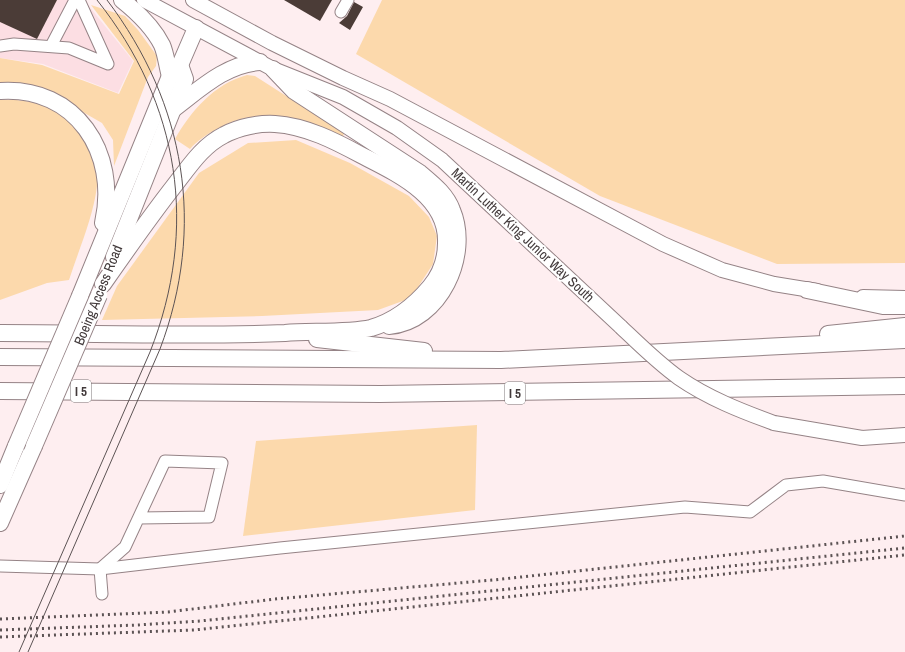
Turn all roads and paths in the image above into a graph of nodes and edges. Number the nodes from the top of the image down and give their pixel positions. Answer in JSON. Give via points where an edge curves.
{"nodes":[{"id":1,"x":75,"y":0,"type":"edge"},
{"id":2,"x":79,"y":0,"type":"edge"},
{"id":3,"x":122,"y":0,"type":"edge"},
{"id":4,"x":144,"y":0,"type":"edge"},
{"id":5,"x":193,"y":0,"type":"edge"},
{"id":6,"x":348,"y":0,"type":"edge"},
{"id":7,"x":209,"y":4,"type":"edge"},
{"id":8,"x":341,"y":12,"type":"dead end"},
{"id":9,"x":196,"y":28,"type":"junction"},
{"id":10,"x":0,"y":46,"type":"edge"},
{"id":11,"x":51,"y":46,"type":"junction"},
{"id":12,"x":266,"y":66,"type":"junction"},
{"id":13,"x":175,"y":70,"type":"junction"},
{"id":14,"x":0,"y":91,"type":"edge"},
{"id":15,"x":172,"y":110,"type":"junction"},
{"id":16,"x":91,"y":267,"type":"junction"},
{"id":17,"x":101,"y":289,"type":"junction"},
{"id":18,"x":807,"y":290,"type":"junction"},
{"id":19,"x":905,"y":298,"type":"edge"},
{"id":20,"x":905,"y":306,"type":"edge"},
{"id":21,"x":0,"y":324,"type":"edge"},
{"id":22,"x":905,"y":326,"type":"edge"},
{"id":23,"x":370,"y":328,"type":"junction"},
{"id":24,"x":0,"y":333,"type":"edge"},
{"id":25,"x":118,"y":333,"type":"junction"},
{"id":26,"x":254,"y":334,"type":"junction"},
{"id":27,"x":905,"y":340,"type":"edge"},
{"id":28,"x":618,"y":354,"type":"junction"},
{"id":29,"x":0,"y":357,"type":"edge"},
{"id":30,"x":501,"y":360,"type":"junction"},
{"id":31,"x":905,"y":383,"type":"edge"},
{"id":32,"x":877,"y":386,"type":"junction"},
{"id":33,"x":905,"y":386,"type":"edge"},
{"id":34,"x":0,"y":391,"type":"edge"},
{"id":35,"x":905,"y":435,"type":"edge"},
{"id":36,"x":20,"y":478,"type":"junction"},
{"id":37,"x":0,"y":486,"type":"edge"},
{"id":38,"x":905,"y":494,"type":"edge"},
{"id":39,"x":139,"y":518,"type":"junction"},
{"id":40,"x":0,"y":524,"type":"edge"},
{"id":41,"x":0,"y":566,"type":"edge"},
{"id":42,"x":100,"y":570,"type":"junction"},
{"id":43,"x":102,"y":594,"type":"dead end"}],
"edges":[{"from":1,"to":11,"type":"lane"},
{"from":2,"to":11,"type":"lane","via":[[108,64],[69,48]]},
{"from":3,"to":13,"type":"highway","via":[[145,20]]},
{"from":4,"to":9,"type":"main road","name":"Martin Luther King Junior Way South"},
{"from":5,"to":7,"type":"main road"},
{"from":6,"to":8,"type":"lane"},
{"from":7,"to":9,"type":"main road","name":"Boeing Access Road"},
{"from":7,"to":18,"type":"main road","via":[[272,43],[390,99],[663,244],[722,270]]},
{"from":9,"to":12,"type":"main road","name":"Martin Luther King Junior Way South"},
{"from":9,"to":13,"type":"highway","name":"Boeing Access Road"},
{"from":10,"to":11,"type":"lane"},
{"from":12,"to":15,"type":"highway","via":[[244,64],[218,76]]},
{"from":12,"to":23,"type":"highway","via":[[294,91],[420,173],[438,189],[453,211],[458,249],[450,276],[442,290],[418,317],[398,326]]},
{"from":12,"to":35,"type":"main road","name":"Martin Luther King Junior Way South","bridge":true,"via":[[343,97],[397,128],[442,160],[653,358],[711,396],[774,423],[862,438]]},
{"from":13,"to":15,"type":"highway","name":"Boeing Access Road","via":[[185,79]]},
{"from":13,"to":16,"type":"highway","name":"Boeing Access Road"},
{"from":14,"to":16,"type":"highway","via":[[23,92],[38,96],[63,108],[84,126],[100,152],[105,178],[106,209]]},
{"from":15,"to":17,"type":"highway","name":"Boeing Access Road"},
{"from":16,"to":37,"type":"highway","name":"Boeing Access Road","bridge":true},
{"from":17,"to":23,"type":"highway","via":[[152,213],[206,147],[227,133],[241,128],[265,124],[285,125],[317,135],[411,182],[430,199],[443,221],[447,235],[446,254],[434,282],[412,307],[390,321]]},
{"from":17,"to":36,"type":"highway","name":"Boeing Access Road","bridge":true},
{"from":18,"to":19,"type":"main road","via":[[866,297]]},
{"from":18,"to":20,"type":"highway","via":[[883,306]]},
{"from":21,"to":25,"type":"highway"},
{"from":22,"to":28,"type":"highway"},
{"from":23,"to":26,"type":"highway"},
{"from":24,"to":25,"type":"highway"},
{"from":25,"to":26,"type":"highway"},
{"from":26,"to":30,"type":"highway"},
{"from":27,"to":28,"type":"highway"},
{"from":28,"to":30,"type":"highway"},
{"from":29,"to":30,"type":"highway"},
{"from":31,"to":32,"type":"highway","number":"I 5"},
{"from":32,"to":33,"type":"highway"},
{"from":32,"to":34,"type":"highway","number":"I 5","via":[[380,394]]},
{"from":36,"to":37,"type":"highway"},
{"from":36,"to":40,"type":"highway","name":"Boeing Access Road"},
{"from":38,"to":42,"type":"lane","via":[[823,481],[786,485],[750,512],[685,506],[280,548]]},
{"from":39,"to":39,"type":"lane","via":[[165,462],[222,463],[209,517]]},
{"from":39,"to":42,"type":"lane","via":[[125,547]]},
{"from":41,"to":42,"type":"lane"},
{"from":42,"to":43,"type":"lane"}]}
